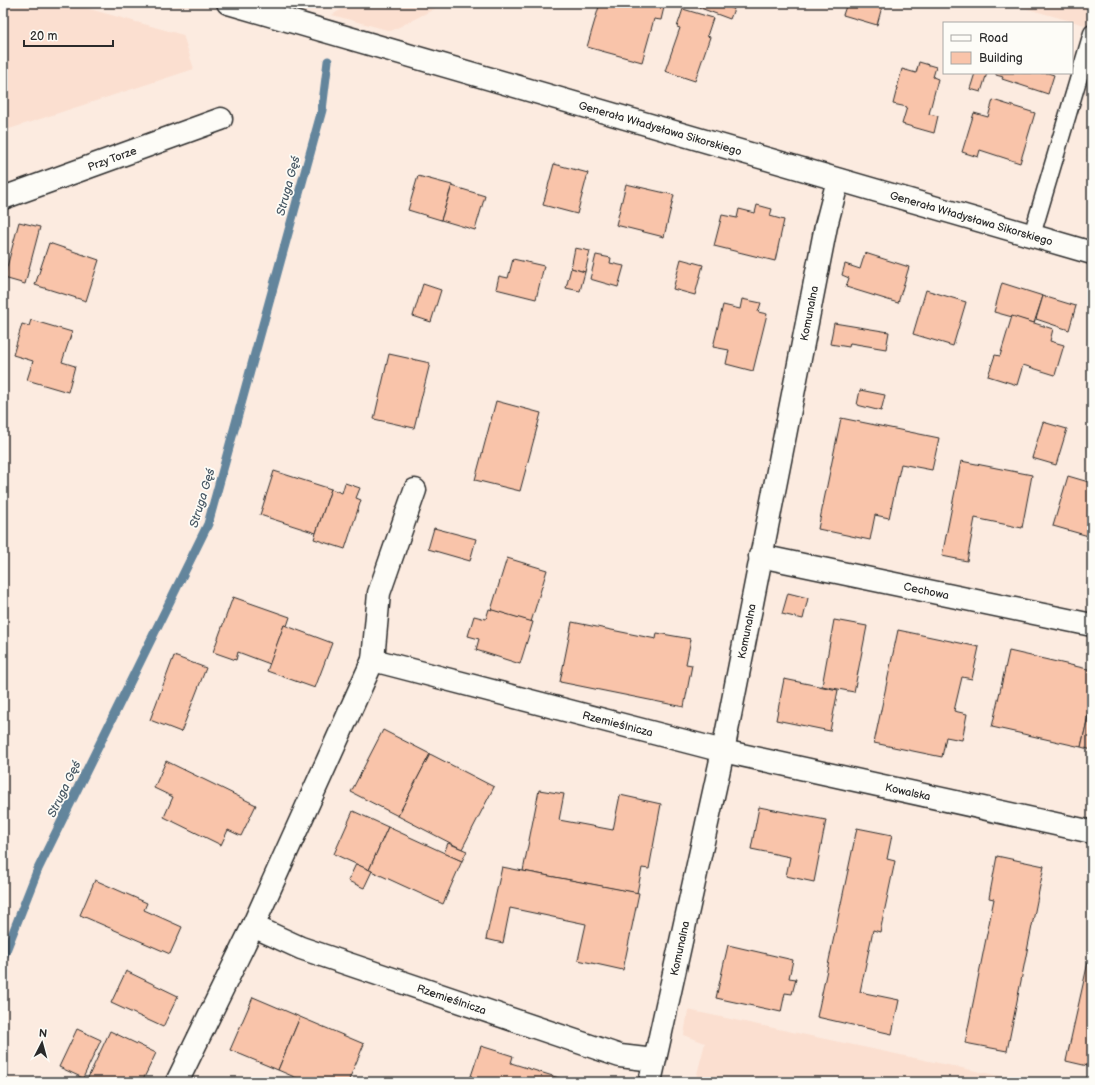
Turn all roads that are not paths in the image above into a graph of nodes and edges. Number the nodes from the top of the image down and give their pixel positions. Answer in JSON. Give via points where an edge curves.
{"nodes":[{"id":1,"x":228,"y":3,"type":"edge"},
{"id":2,"x":1092,"y":33,"type":"edge"},
{"id":3,"x":220,"y":119,"type":"dead end"},
{"id":4,"x":838,"y":180,"type":"junction"},
{"id":5,"x":3,"y":198,"type":"edge"},
{"id":6,"x":1032,"y":235,"type":"junction"},
{"id":7,"x":1092,"y":253,"type":"edge"},
{"id":8,"x":415,"y":490,"type":"dead end"},
{"id":9,"x":760,"y":556,"type":"junction"},
{"id":10,"x":1092,"y":625,"type":"edge"},
{"id":11,"x":373,"y":660,"type":"junction"},
{"id":12,"x":723,"y":751,"type":"junction"},
{"id":13,"x":1092,"y":832,"type":"edge"},
{"id":14,"x":253,"y":926,"type":"junction"},
{"id":15,"x":654,"y":1060,"type":"junction"},
{"id":16,"x":177,"y":1082,"type":"edge"},
{"id":17,"x":650,"y":1082,"type":"edge"}],
"edges":[{"from":1,"to":4,"type":"street","name":"Generała Władysława Sikorskiego"},
{"from":2,"to":6,"type":"lane"},
{"from":3,"to":5,"type":"street","name":"Przy Torze"},
{"from":4,"to":6,"type":"street","name":"Generała Władysława Sikorskiego"},
{"from":4,"to":9,"type":"street","name":"Komunalna","via":[[826,226]]},
{"from":6,"to":7,"type":"street","name":"Generała Władysława Sikorskiego"},
{"from":8,"to":11,"type":"street","via":[[379,593]]},
{"from":9,"to":10,"type":"street","name":"Cechowa"},
{"from":9,"to":12,"type":"street","name":"Komunalna"},
{"from":11,"to":12,"type":"street","name":"Rzemieślnicza"},
{"from":11,"to":14,"type":"street"},
{"from":12,"to":13,"type":"street","name":"Kowalska"},
{"from":12,"to":15,"type":"street","name":"Komunalna"},
{"from":14,"to":15,"type":"street","name":"Rzemieślnicza","via":[[301,948],[620,1056]]},
{"from":14,"to":16,"type":"street"},
{"from":15,"to":17,"type":"street","name":"Komunalna"}]}
